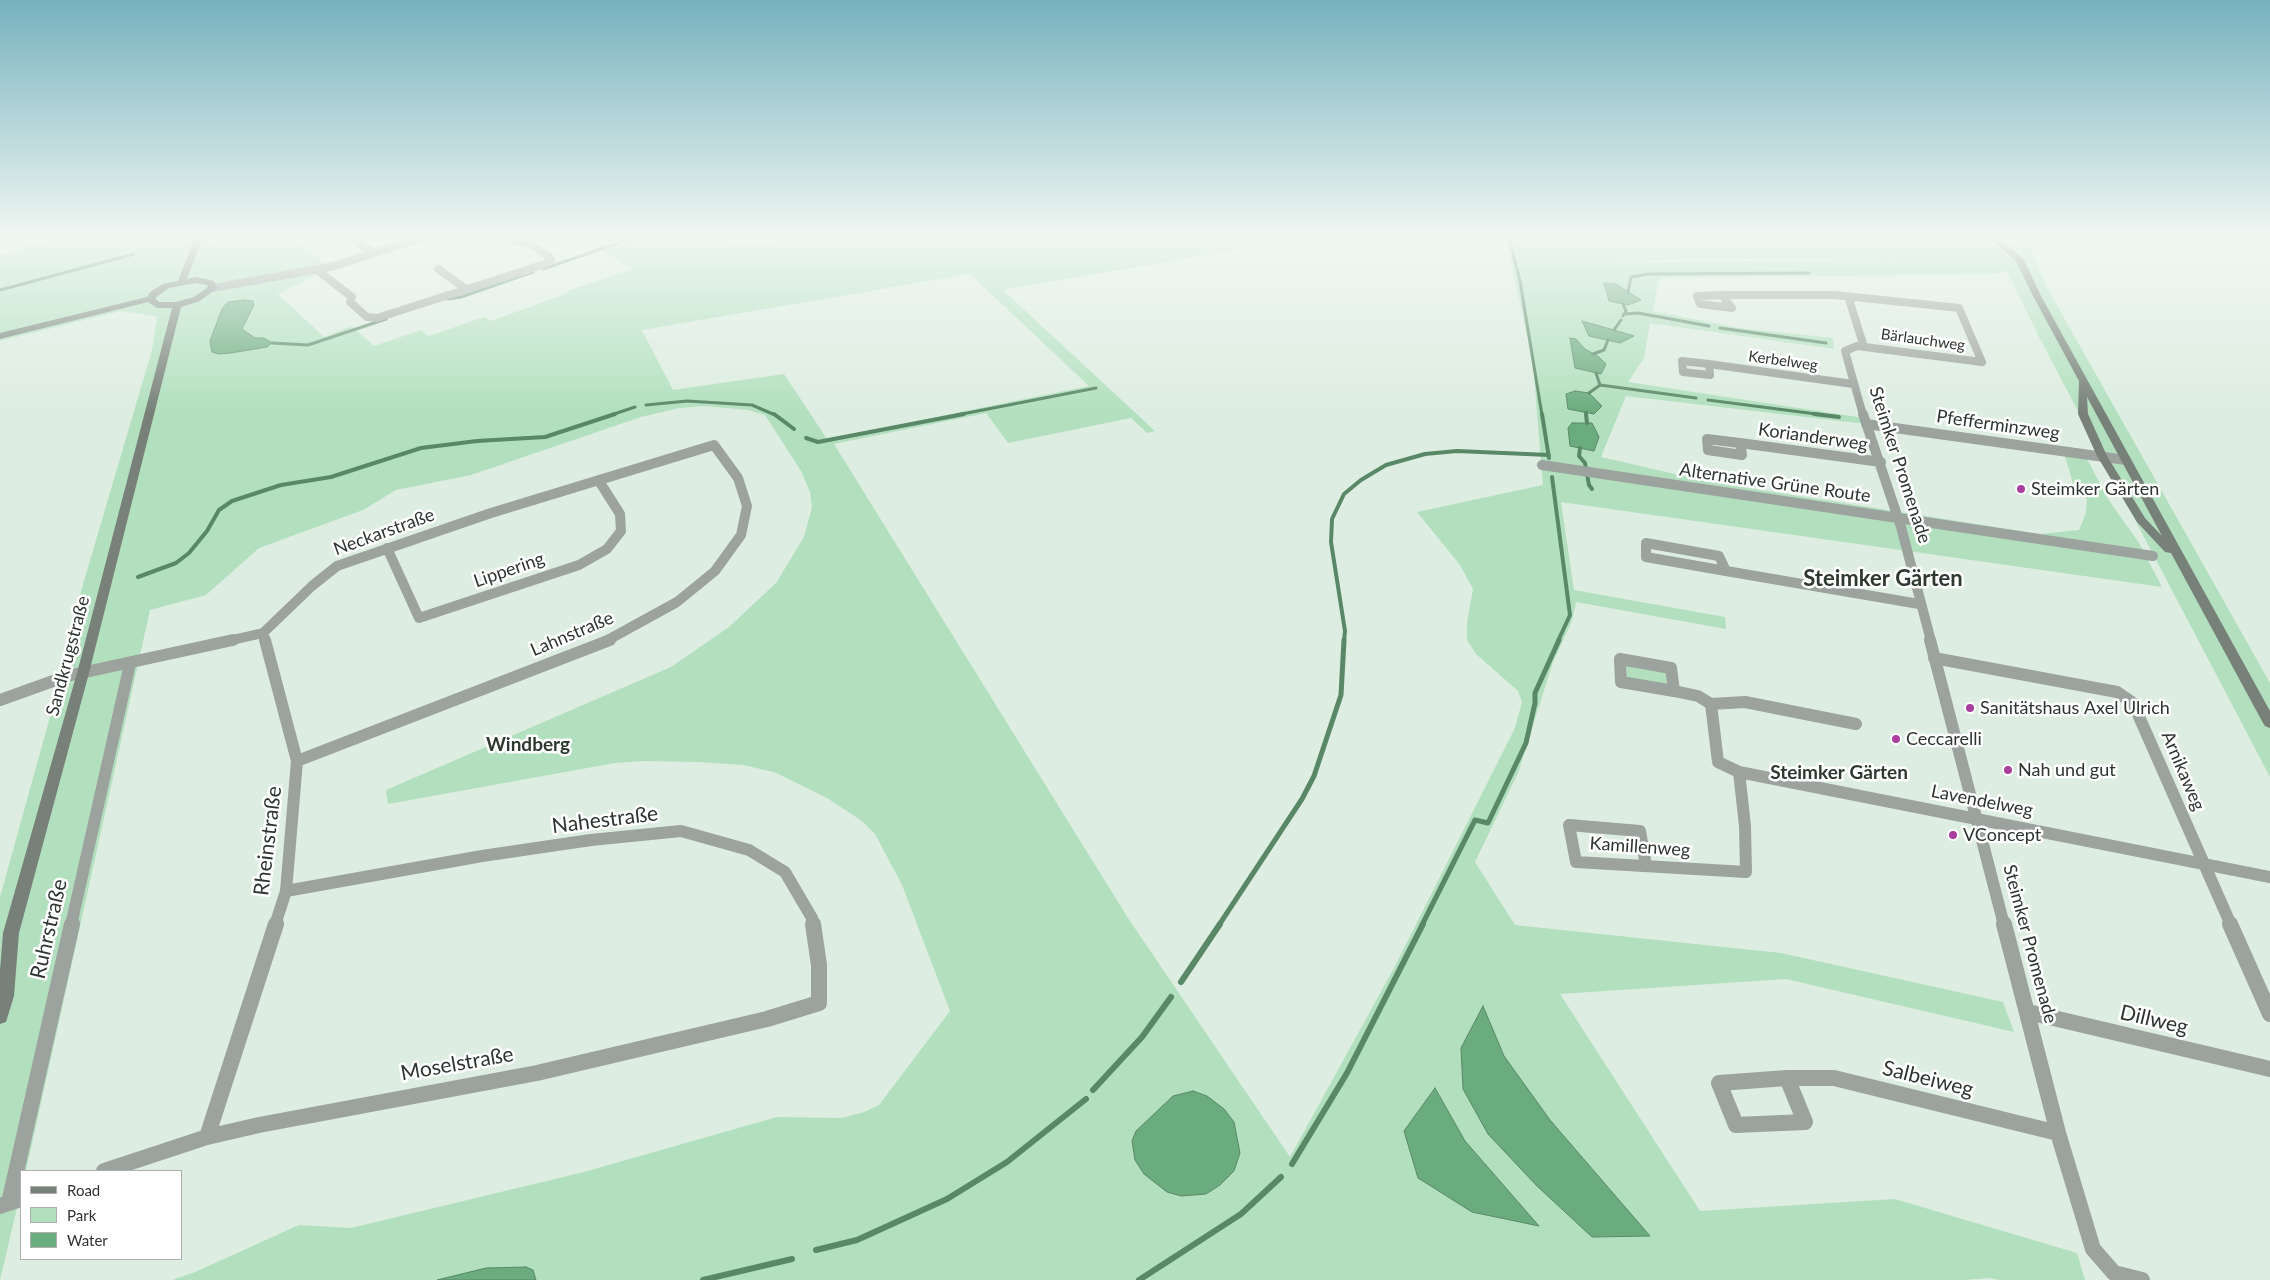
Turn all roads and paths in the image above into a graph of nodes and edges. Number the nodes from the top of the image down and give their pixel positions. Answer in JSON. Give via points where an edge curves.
{"nodes":[{"id":1,"x":155,"y":294,"type":"edge"},
{"id":2,"x":205,"y":294,"type":"edge"},
{"id":3,"x":348,"y":294,"type":"edge"},
{"id":4,"x":454,"y":294,"type":"edge"},
{"id":5,"x":2036,"y":294,"type":"edge"},
{"id":6,"x":1722,"y":295,"type":"dead end"},
{"id":7,"x":1848,"y":296,"type":"junction"},
{"id":8,"x":150,"y":300,"type":"junction"},
{"id":9,"x":177,"y":305,"type":"junction"},
{"id":10,"x":0,"y":336,"type":"edge"},
{"id":11,"x":1864,"y":346,"type":"junction"},
{"id":12,"x":1709,"y":364,"type":"dead end"},
{"id":13,"x":2080,"y":374,"type":"junction"},
{"id":14,"x":1853,"y":384,"type":"junction"},
{"id":15,"x":1866,"y":424,"type":"junction"},
{"id":16,"x":1740,"y":443,"type":"dead end"},
{"id":17,"x":714,"y":445,"type":"joint"},
{"id":18,"x":2102,"y":456,"type":"junction"},
{"id":19,"x":2126,"y":460,"type":"junction"},
{"id":20,"x":1880,"y":462,"type":"junction"},
{"id":21,"x":1542,"y":464,"type":"dead end"},
{"id":22,"x":599,"y":481,"type":"junction"},
{"id":23,"x":1898,"y":518,"type":"junction"},
{"id":24,"x":386,"y":548,"type":"junction"},
{"id":25,"x":2153,"y":556,"type":"dead end"},
{"id":26,"x":1726,"y":571,"type":"junction"},
{"id":27,"x":2192,"y":582,"type":"junction"},
{"id":28,"x":1919,"y":604,"type":"junction"},
{"id":29,"x":263,"y":633,"type":"junction"},
{"id":30,"x":1934,"y":658,"type":"junction"},
{"id":31,"x":130,"y":664,"type":"junction"},
{"id":32,"x":83,"y":673,"type":"junction"},
{"id":33,"x":1674,"y":692,"type":"junction"},
{"id":34,"x":0,"y":700,"type":"edge"},
{"id":35,"x":1711,"y":704,"type":"junction"},
{"id":36,"x":2270,"y":723,"type":"edge"},
{"id":37,"x":1856,"y":724,"type":"dead end"},
{"id":38,"x":297,"y":761,"type":"junction"},
{"id":39,"x":1739,"y":772,"type":"junction"},
{"id":40,"x":1977,"y":819,"type":"junction"},
{"id":41,"x":2202,"y":862,"type":"junction"},
{"id":42,"x":1646,"y":866,"type":"dead end"},
{"id":43,"x":2270,"y":876,"type":"edge"},
{"id":44,"x":286,"y":891,"type":"junction"},
{"id":45,"x":819,"y":1004,"type":"joint"},
{"id":46,"x":2028,"y":1012,"type":"junction"},
{"id":47,"x":2270,"y":1014,"type":"edge"},
{"id":48,"x":0,"y":1017,"type":"edge"},
{"id":49,"x":2270,"y":1069,"type":"edge"},
{"id":50,"x":1787,"y":1078,"type":"junction"},
{"id":51,"x":2058,"y":1133,"type":"junction"},
{"id":52,"x":207,"y":1137,"type":"junction"},
{"id":53,"x":107,"y":1170,"type":"edge"},
{"id":54,"x":10,"y":1202,"type":"edge"},
{"id":55,"x":2142,"y":1280,"type":"edge"}],
"edges":[{"from":1,"to":8,"type":"street"},
{"from":2,"to":9,"type":"street"},
{"from":3,"to":4,"type":"street","via":[[352,297],[350,302],[371,318]]},
{"from":5,"to":13,"type":"street"},
{"from":6,"to":7,"type":"street"},
{"from":7,"to":11,"type":"street","name":"Bärlauchweg"},
{"from":7,"to":11,"type":"street","name":"Bärlauchweg","via":[[1959,308],[1982,362]]},
{"from":8,"to":9,"type":"street","via":[[158,305]]},
{"from":8,"to":10,"type":"street"},
{"from":9,"to":32,"type":"street","name":"Sandkrugstraße"},
{"from":11,"to":14,"type":"street","name":"Steimker Promenade","via":[[1845,351]]},
{"from":12,"to":14,"type":"street","name":"Kerbelweg"},
{"from":13,"to":18,"type":"street","via":[[2083,414]]},
{"from":13,"to":19,"type":"street"},
{"from":14,"to":15,"type":"street","name":"Steimker Promenade"},
{"from":15,"to":18,"type":"street","name":"Pfefferminzweg"},
{"from":15,"to":20,"type":"street","name":"Steimker Promenade"},
{"from":16,"to":20,"type":"street","name":"Korianderweg"},
{"from":17,"to":22,"type":"street","name":"Neckarstraße"},
{"from":17,"to":38,"type":"street","name":"Lahnstraße","via":[[738,478],[747,506],[741,535],[715,571],[677,602],[612,639]]},
{"from":18,"to":19,"type":"street","name":"Pfefferminzweg"},
{"from":18,"to":27,"type":"street","via":[[2141,520],[2169,550]]},
{"from":19,"to":27,"type":"street"},
{"from":20,"to":23,"type":"street","name":"Steimker Promenade"},
{"from":21,"to":23,"type":"street","name":"Alternative Grüne Route"},
{"from":22,"to":24,"type":"street","name":"Neckarstraße"},
{"from":22,"to":24,"type":"street","name":"Lippering","via":[[620,514],[621,531],[607,549],[579,564],[419,618]]},
{"from":23,"to":25,"type":"street","name":"Alternative Grüne Route"},
{"from":23,"to":28,"type":"street","name":"Steimker Promenade"},
{"from":24,"to":29,"type":"street","name":"Neckarstraße","via":[[337,566]]},
{"from":26,"to":26,"type":"street","via":[[1646,557],[1646,543],[1719,556]]},
{"from":26,"to":28,"type":"street"},
{"from":27,"to":36,"type":"street"},
{"from":28,"to":30,"type":"street","name":"Steimker Promenade"},
{"from":29,"to":31,"type":"street"},
{"from":29,"to":38,"type":"street","name":"Rheinstraße"},
{"from":30,"to":40,"type":"street","name":"Steimker Promenade"},
{"from":30,"to":41,"type":"street","name":"Arnikaweg","via":[[2117,692],[2133,703]]},
{"from":31,"to":32,"type":"street"},
{"from":31,"to":54,"type":"street","name":"Ruhrstraße"},
{"from":32,"to":34,"type":"street"},
{"from":32,"to":48,"type":"street","name":"Sandkrugstraße","via":[[11,933],[6,996]]},
{"from":33,"to":33,"type":"street","via":[[1621,682],[1620,658],[1671,668]]},
{"from":33,"to":35,"type":"street","via":[[1698,696]]},
{"from":35,"to":37,"type":"street","via":[[1745,702]]},
{"from":35,"to":39,"type":"street","name":"Lavendelweg","via":[[1718,762]]},
{"from":38,"to":44,"type":"street","name":"Rheinstraße"},
{"from":39,"to":40,"type":"street","name":"Lavendelweg"},
{"from":39,"to":42,"type":"street","name":"Kamillenweg","via":[[1746,872],[1576,862],[1569,825],[1640,831]]},
{"from":40,"to":41,"type":"street","name":"Lavendelweg"},
{"from":40,"to":46,"type":"street","name":"Steimker Promenade"},
{"from":41,"to":43,"type":"street","name":"Lavendelweg"},
{"from":41,"to":47,"type":"street","name":"Arnikaweg"},
{"from":44,"to":45,"type":"street","name":"Nahestraße","via":[[482,856],[680,831],[748,850],[785,872],[812,918],[819,965]]},
{"from":44,"to":52,"type":"street","name":"Rheinstraße"},
{"from":45,"to":52,"type":"street","name":"Moselstraße","via":[[537,1072],[259,1124]]},
{"from":46,"to":49,"type":"street","name":"Dillweg"},
{"from":46,"to":51,"type":"street","name":"Steimker Promenade"},
{"from":50,"to":50,"type":"street","name":"Salbeiweg","via":[[1719,1083],[1736,1125],[1805,1122]]},
{"from":50,"to":51,"type":"street","name":"Salbeiweg","via":[[1834,1078]]},
{"from":51,"to":55,"type":"street","name":"Steimker Promenade","via":[[2093,1249],[2114,1273]]},
{"from":52,"to":53,"type":"street","name":"Moselstraße"}]}
